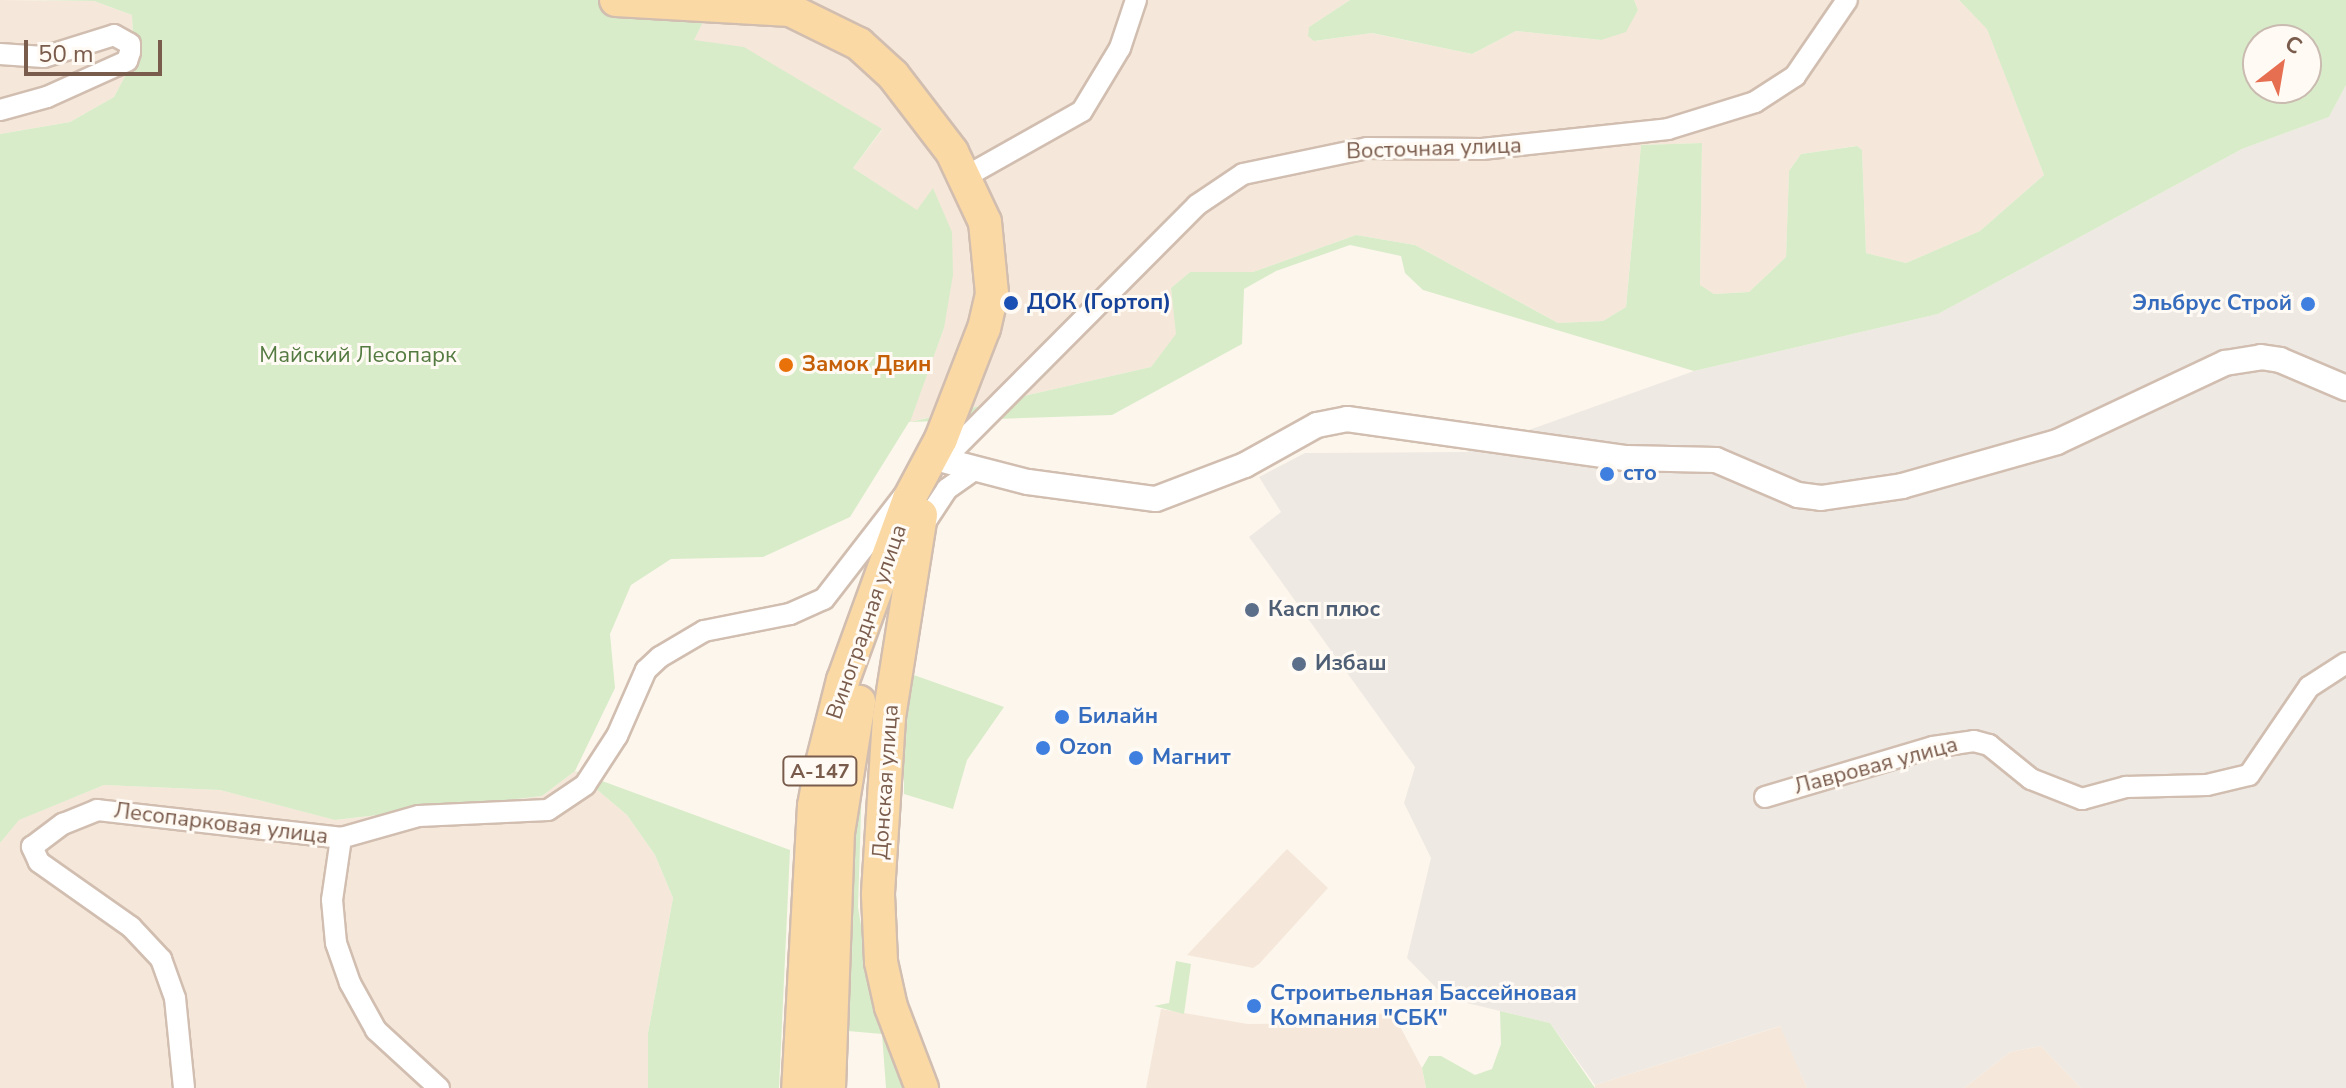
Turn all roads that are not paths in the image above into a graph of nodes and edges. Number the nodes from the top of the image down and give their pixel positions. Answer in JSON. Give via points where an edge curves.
{"nodes":[{"id":1,"x":616,"y":0,"type":"edge"},
{"id":2,"x":1136,"y":0,"type":"edge"},
{"id":3,"x":1847,"y":0,"type":"edge"},
{"id":4,"x":0,"y":54,"type":"edge"},
{"id":5,"x":0,"y":110,"type":"edge"},
{"id":6,"x":965,"y":177,"type":"junction"},
{"id":7,"x":2346,"y":388,"type":"edge"},
{"id":8,"x":933,"y":463,"type":"junction"},
{"id":9,"x":976,"y":469,"type":"junction"},
{"id":10,"x":918,"y":534,"type":"junction"},
{"id":11,"x":2346,"y":663,"type":"edge"},
{"id":12,"x":1765,"y":797,"type":"dead end"},
{"id":13,"x":341,"y":838,"type":"junction"},
{"id":14,"x":184,"y":1088,"type":"edge"},
{"id":15,"x":439,"y":1088,"type":"edge"},
{"id":16,"x":798,"y":1088,"type":"edge"},
{"id":17,"x":829,"y":1088,"type":"edge"},
{"id":18,"x":922,"y":1088,"type":"edge"}],
"edges":[{"from":1,"to":6,"type":"main road","name":"Виноградная улица","number":"А-147","via":[[736,3],[790,10],[820,21],[859,44],[893,75]]},
{"from":2,"to":6,"type":"street","via":[[1120,48],[1082,111]]},
{"from":3,"to":8,"type":"street","name":"Восточная улица","via":[[1795,76],[1755,102],[1668,129],[1482,149],[1367,148],[1243,174],[1218,187],[1186,215]]},
{"from":4,"to":5,"type":"street","via":[[44,57],[114,35],[130,44],[127,61],[47,97]]},
{"from":6,"to":8,"type":"main road","name":"Виноградная улица","number":"А-147","via":[[985,222],[992,294],[968,376]]},
{"from":7,"to":9,"type":"street","via":[[2280,360],[2261,357],[2225,363],[2057,442],[1902,486],[1821,498],[1798,495],[1716,460],[1626,458],[1347,419],[1317,425],[1245,465],[1156,499],[1106,496]]},
{"from":8,"to":9,"type":"street"},
{"from":8,"to":10,"type":"main road","name":"Донская улица","number":"А-147"},
{"from":8,"to":13,"type":"street","name":"Восточная улица","via":[[824,599],[790,614],[704,631],[660,657],[646,670],[617,736],[585,785],[548,810],[419,816]]},
{"from":8,"to":16,"type":"main road","name":"Виноградная улица","number":"А-147","via":[[909,499],[843,680],[822,763],[814,806]]},
{"from":8,"to":17,"type":"main road","number":"А-147","via":[[856,709],[838,833]]},
{"from":9,"to":10,"type":"street","via":[[947,489]]},
{"from":10,"to":18,"type":"main road","name":"Донская улица","number":"А-147","via":[[889,718],[878,895],[881,962]]},
{"from":11,"to":12,"type":"street","name":"Лавровая улица","via":[[2309,687],[2249,775],[2207,785],[2126,787],[2082,799],[2031,779],[1989,745],[1974,741],[1933,747]]},
{"from":13,"to":14,"type":"street","name":"Лесопарковая улица","via":[[97,810],[63,824],[32,847],[39,862],[131,927],[161,959],[175,998]]},
{"from":13,"to":15,"type":"street","via":[[332,900],[336,943],[350,983],[376,1030]]}]}
